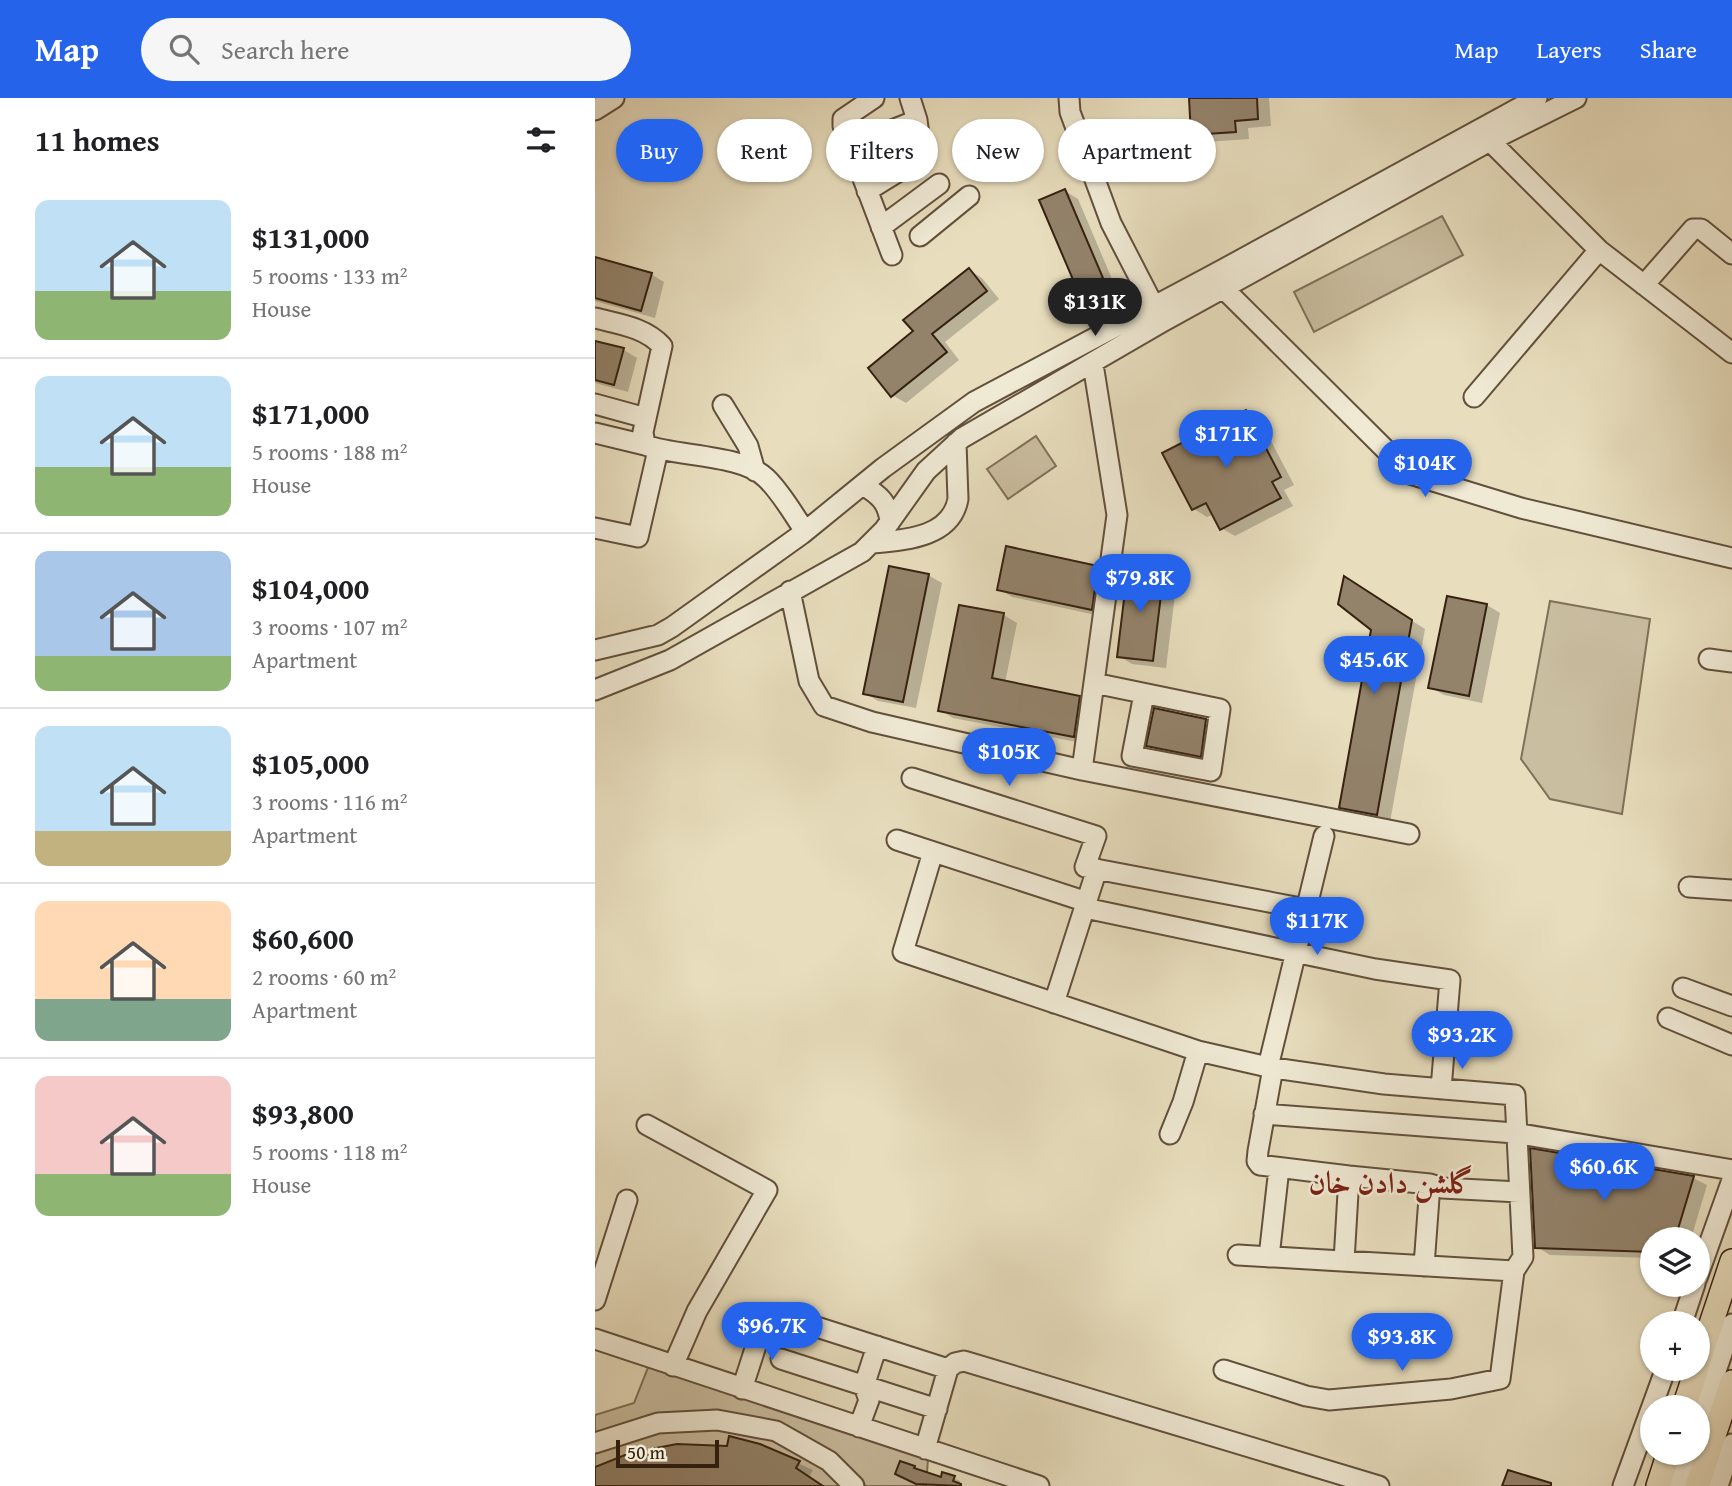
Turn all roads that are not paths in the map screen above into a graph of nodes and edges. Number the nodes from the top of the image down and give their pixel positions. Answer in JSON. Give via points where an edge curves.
{"nodes":[{"id":1,"x":614,"y":98,"type":"edge"},
{"id":2,"x":874,"y":98,"type":"edge"},
{"id":3,"x":910,"y":98,"type":"edge"},
{"id":4,"x":1069,"y":98,"type":"edge"},
{"id":5,"x":1537,"y":98,"type":"edge"},
{"id":6,"x":1576,"y":98,"type":"edge"},
{"id":7,"x":1520,"y":109,"type":"edge"},
{"id":8,"x":595,"y":110,"type":"edge"},
{"id":9,"x":843,"y":119,"type":"edge"},
{"id":10,"x":917,"y":119,"type":"edge"},
{"id":11,"x":1490,"y":141,"type":"junction"},
{"id":12,"x":864,"y":182,"type":"edge"},
{"id":13,"x":882,"y":182,"type":"edge"},
{"id":14,"x":939,"y":184,"type":"dead end"},
{"id":15,"x":867,"y":191,"type":"junction"},
{"id":16,"x":969,"y":196,"type":"dead end"},
{"id":17,"x":881,"y":227,"type":"junction"},
{"id":18,"x":920,"y":236,"type":"dead end"},
{"id":19,"x":1599,"y":250,"type":"junction"},
{"id":20,"x":1732,"y":254,"type":"edge"},
{"id":21,"x":892,"y":255,"type":"dead end"},
{"id":22,"x":1217,"y":283,"type":"junction"},
{"id":23,"x":1644,"y":285,"type":"junction"},
{"id":24,"x":1158,"y":314,"type":"junction"},
{"id":25,"x":595,"y":318,"type":"edge"},
{"id":26,"x":1732,"y":353,"type":"edge"},
{"id":27,"x":1093,"y":363,"type":"junction"},
{"id":28,"x":1474,"y":397,"type":"dead end"},
{"id":29,"x":723,"y":405,"type":"dead end"},
{"id":30,"x":596,"y":409,"type":"edge"},
{"id":31,"x":646,"y":418,"type":"junction"},
{"id":32,"x":949,"y":420,"type":"junction"},
{"id":33,"x":595,"y":433,"type":"edge"},
{"id":34,"x":959,"y":440,"type":"junction"},
{"id":35,"x":652,"y":448,"type":"junction"},
{"id":36,"x":755,"y":471,"type":"junction"},
{"id":37,"x":863,"y":485,"type":"junction"},
{"id":38,"x":890,"y":522,"type":"junction"},
{"id":39,"x":595,"y":528,"type":"edge"},
{"id":40,"x":805,"y":531,"type":"junction"},
{"id":41,"x":873,"y":543,"type":"junction"},
{"id":42,"x":1732,"y":558,"type":"edge"},
{"id":43,"x":790,"y":591,"type":"junction"},
{"id":44,"x":658,"y":635,"type":"junction"},
{"id":45,"x":595,"y":650,"type":"edge"},
{"id":46,"x":1709,"y":659,"type":"dead end"},
{"id":47,"x":670,"y":660,"type":"junction"},
{"id":48,"x":1732,"y":662,"type":"edge"},
{"id":49,"x":1094,"y":683,"type":"junction"},
{"id":50,"x":595,"y":690,"type":"edge"},
{"id":51,"x":1144,"y":694,"type":"junction"},
{"id":52,"x":1082,"y":770,"type":"junction"},
{"id":53,"x":912,"y":778,"type":"dead end"},
{"id":54,"x":1409,"y":834,"type":"dead end"},
{"id":55,"x":1324,"y":836,"type":"dead end"},
{"id":56,"x":897,"y":840,"type":"dead end"},
{"id":57,"x":933,"y":852,"type":"junction"},
{"id":58,"x":1097,"y":869,"type":"junction"},
{"id":59,"x":1689,"y":887,"type":"dead end"},
{"id":60,"x":1732,"y":890,"type":"edge"},
{"id":61,"x":1086,"y":905,"type":"junction"},
{"id":62,"x":1306,"y":909,"type":"junction"},
{"id":63,"x":1297,"y":952,"type":"junction"},
{"id":64,"x":1683,"y":988,"type":"dead end"},
{"id":65,"x":1055,"y":1003,"type":"junction"},
{"id":66,"x":1732,"y":1006,"type":"edge"},
{"id":67,"x":1668,"y":1018,"type":"dead end"},
{"id":68,"x":1732,"y":1045,"type":"edge"},
{"id":69,"x":1198,"y":1051,"type":"junction"},
{"id":70,"x":1270,"y":1067,"type":"junction"},
{"id":71,"x":1441,"y":1089,"type":"junction"},
{"id":72,"x":1264,"y":1114,"type":"junction"},
{"id":73,"x":647,"y":1125,"type":"dead end"},
{"id":74,"x":1515,"y":1133,"type":"junction"},
{"id":75,"x":1170,"y":1134,"type":"dead end"},
{"id":76,"x":1279,"y":1168,"type":"junction"},
{"id":77,"x":1732,"y":1170,"type":"edge"},
{"id":78,"x":1349,"y":1177,"type":"junction"},
{"id":79,"x":1732,"y":1180,"type":"edge"},
{"id":80,"x":1430,"y":1184,"type":"junction"},
{"id":81,"x":1519,"y":1192,"type":"junction"},
{"id":82,"x":627,"y":1199,"type":"dead end"},
{"id":83,"x":1710,"y":1242,"type":"edge"},
{"id":84,"x":1238,"y":1255,"type":"dead end"},
{"id":85,"x":1269,"y":1257,"type":"junction"},
{"id":86,"x":1343,"y":1261,"type":"junction"},
{"id":87,"x":1732,"y":1261,"type":"edge"},
{"id":88,"x":1424,"y":1266,"type":"junction"},
{"id":89,"x":1514,"y":1271,"type":"junction"},
{"id":90,"x":595,"y":1300,"type":"edge"},
{"id":91,"x":1732,"y":1324,"type":"edge"},
{"id":92,"x":1710,"y":1328,"type":"edge"},
{"id":93,"x":595,"y":1339,"type":"edge"},
{"id":94,"x":877,"y":1346,"type":"junction"},
{"id":95,"x":781,"y":1359,"type":"dead end"},
{"id":96,"x":673,"y":1366,"type":"junction"},
{"id":97,"x":949,"y":1369,"type":"junction"},
{"id":98,"x":1224,"y":1370,"type":"dead end"},
{"id":99,"x":1661,"y":1381,"type":"edge"},
{"id":100,"x":1732,"y":1382,"type":"edge"},
{"id":101,"x":864,"y":1386,"type":"junction"},
{"id":102,"x":742,"y":1389,"type":"junction"},
{"id":103,"x":1708,"y":1395,"type":"edge"},
{"id":104,"x":937,"y":1409,"type":"junction"},
{"id":105,"x":859,"y":1427,"type":"junction"},
{"id":106,"x":595,"y":1443,"type":"edge"},
{"id":107,"x":1732,"y":1444,"type":"edge"},
{"id":108,"x":925,"y":1449,"type":"junction"},
{"id":109,"x":1665,"y":1465,"type":"edge"},
{"id":110,"x":1685,"y":1465,"type":"edge"},
{"id":111,"x":854,"y":1486,"type":"edge"},
{"id":112,"x":1039,"y":1486,"type":"edge"},
{"id":113,"x":1379,"y":1486,"type":"edge"},
{"id":114,"x":1623,"y":1486,"type":"edge"},
{"id":115,"x":1658,"y":1486,"type":"edge"},
{"id":116,"x":1678,"y":1486,"type":"edge"},
{"id":117,"x":1697,"y":1486,"type":"edge"},
{"id":118,"x":1719,"y":1486,"type":"edge"}],
"edges":[{"from":1,"to":8,"type":"street"},
{"from":2,"to":9,"type":"street"},
{"from":3,"to":10,"type":"street"},
{"from":4,"to":24,"type":"street","via":[[1070,112],[1111,223]]},
{"from":5,"to":7,"type":"street"},
{"from":6,"to":7,"type":"street"},
{"from":7,"to":11,"type":"street"},
{"from":7,"to":22,"type":"street"},
{"from":11,"to":19,"type":"street"},
{"from":11,"to":22,"type":"street"},
{"from":12,"to":15,"type":"street"},
{"from":13,"to":15,"type":"street"},
{"from":14,"to":17,"type":"street"},
{"from":15,"to":17,"type":"street"},
{"from":16,"to":18,"type":"street"},
{"from":17,"to":21,"type":"street"},
{"from":19,"to":23,"type":"street"},
{"from":19,"to":28,"type":"street"},
{"from":20,"to":23,"type":"street","via":[[1702,229],[1693,229]]},
{"from":22,"to":24,"type":"street"},
{"from":22,"to":42,"type":"street","via":[[1410,474],[1521,508]]},
{"from":23,"to":26,"type":"street"},
{"from":24,"to":27,"type":"street"},
{"from":24,"to":32,"type":"street","via":[[992,391]]},
{"from":25,"to":31,"type":"street","via":[[644,332],[661,346]]},
{"from":27,"to":34,"type":"street"},
{"from":27,"to":49,"type":"street","via":[[1117,515]]},
{"from":29,"to":36,"type":"street","via":[[748,446]]},
{"from":30,"to":31,"type":"street"},
{"from":31,"to":35,"type":"street","via":[[643,432]]},
{"from":32,"to":34,"type":"street"},
{"from":32,"to":37,"type":"street"},
{"from":33,"to":35,"type":"street"},
{"from":34,"to":38,"type":"street","via":[[926,471]]},
{"from":34,"to":41,"type":"street","via":[[958,499],[950,518],[923,535]]},
{"from":35,"to":36,"type":"street","via":[[727,461]]},
{"from":35,"to":39,"type":"street","via":[[638,537]]},
{"from":36,"to":40,"type":"street","via":[[766,477]]},
{"from":37,"to":38,"type":"street","via":[[882,497]]},
{"from":37,"to":40,"type":"street"},
{"from":38,"to":41,"type":"street"},
{"from":40,"to":44,"type":"street"},
{"from":41,"to":43,"type":"street"},
{"from":43,"to":47,"type":"street"},
{"from":43,"to":52,"type":"street","via":[[809,681],[824,706],[872,722]]},
{"from":44,"to":45,"type":"street"},
{"from":44,"to":47,"type":"street"},
{"from":46,"to":48,"type":"street"},
{"from":47,"to":50,"type":"street"},
{"from":49,"to":51,"type":"street"},
{"from":49,"to":52,"type":"street"},
{"from":51,"to":51,"type":"street","via":[[1220,709],[1211,771],[1132,757]]},
{"from":52,"to":54,"type":"street"},
{"from":53,"to":58,"type":"street","via":[[1096,836],[1085,867]]},
{"from":55,"to":62,"type":"street"},
{"from":56,"to":57,"type":"street"},
{"from":57,"to":61,"type":"street"},
{"from":57,"to":65,"type":"street","via":[[903,952]]},
{"from":58,"to":61,"type":"street"},
{"from":58,"to":62,"type":"street"},
{"from":59,"to":60,"type":"street"},
{"from":61,"to":63,"type":"street"},
{"from":61,"to":65,"type":"street"},
{"from":62,"to":63,"type":"street"},
{"from":63,"to":70,"type":"street"},
{"from":63,"to":71,"type":"street","via":[[1450,980]]},
{"from":64,"to":66,"type":"street"},
{"from":65,"to":69,"type":"street"},
{"from":67,"to":68,"type":"street"},
{"from":69,"to":70,"type":"street"},
{"from":69,"to":75,"type":"street"},
{"from":70,"to":71,"type":"street"},
{"from":70,"to":72,"type":"street"},
{"from":71,"to":74,"type":"street","via":[[1515,1095]]},
{"from":72,"to":74,"type":"street"},
{"from":72,"to":76,"type":"street","via":[[1257,1161]]},
{"from":73,"to":96,"type":"street","via":[[767,1190],[697,1311]]},
{"from":74,"to":77,"type":"street"},
{"from":74,"to":81,"type":"street"},
{"from":76,"to":78,"type":"street"},
{"from":76,"to":85,"type":"street"},
{"from":78,"to":80,"type":"street"},
{"from":78,"to":86,"type":"street"},
{"from":79,"to":83,"type":"street"},
{"from":80,"to":81,"type":"street"},
{"from":80,"to":88,"type":"street"},
{"from":81,"to":89,"type":"street","via":[[1523,1257]]},
{"from":82,"to":90,"type":"street"},
{"from":84,"to":85,"type":"street"},
{"from":85,"to":86,"type":"street"},
{"from":86,"to":88,"type":"street"},
{"from":87,"to":92,"type":"main road"},
{"from":88,"to":89,"type":"street"},
{"from":89,"to":98,"type":"street","via":[[1500,1379],[1451,1389],[1329,1400]]},
{"from":91,"to":103,"type":"street"},
{"from":93,"to":96,"type":"street"},
{"from":94,"to":97,"type":"street"},
{"from":94,"to":101,"type":"street"},
{"from":94,"to":102,"type":"street","via":[[770,1314]]},
{"from":95,"to":101,"type":"street"},
{"from":96,"to":102,"type":"street"},
{"from":97,"to":104,"type":"street"},
{"from":97,"to":113,"type":"street","via":[[964,1361]]},
{"from":99,"to":114,"type":"street"},
{"from":100,"to":117,"type":"main road"},
{"from":101,"to":104,"type":"street"},
{"from":101,"to":105,"type":"street","via":[[869,1400]]},
{"from":102,"to":105,"type":"street"},
{"from":104,"to":108,"type":"street"},
{"from":105,"to":108,"type":"street"},
{"from":106,"to":111,"type":"street","via":[[658,1423],[717,1420],[776,1431],[829,1461]]},
{"from":107,"to":118,"type":"street"},
{"from":108,"to":112,"type":"street"},
{"from":109,"to":115,"type":"main road"},
{"from":110,"to":116,"type":"street"}]}
